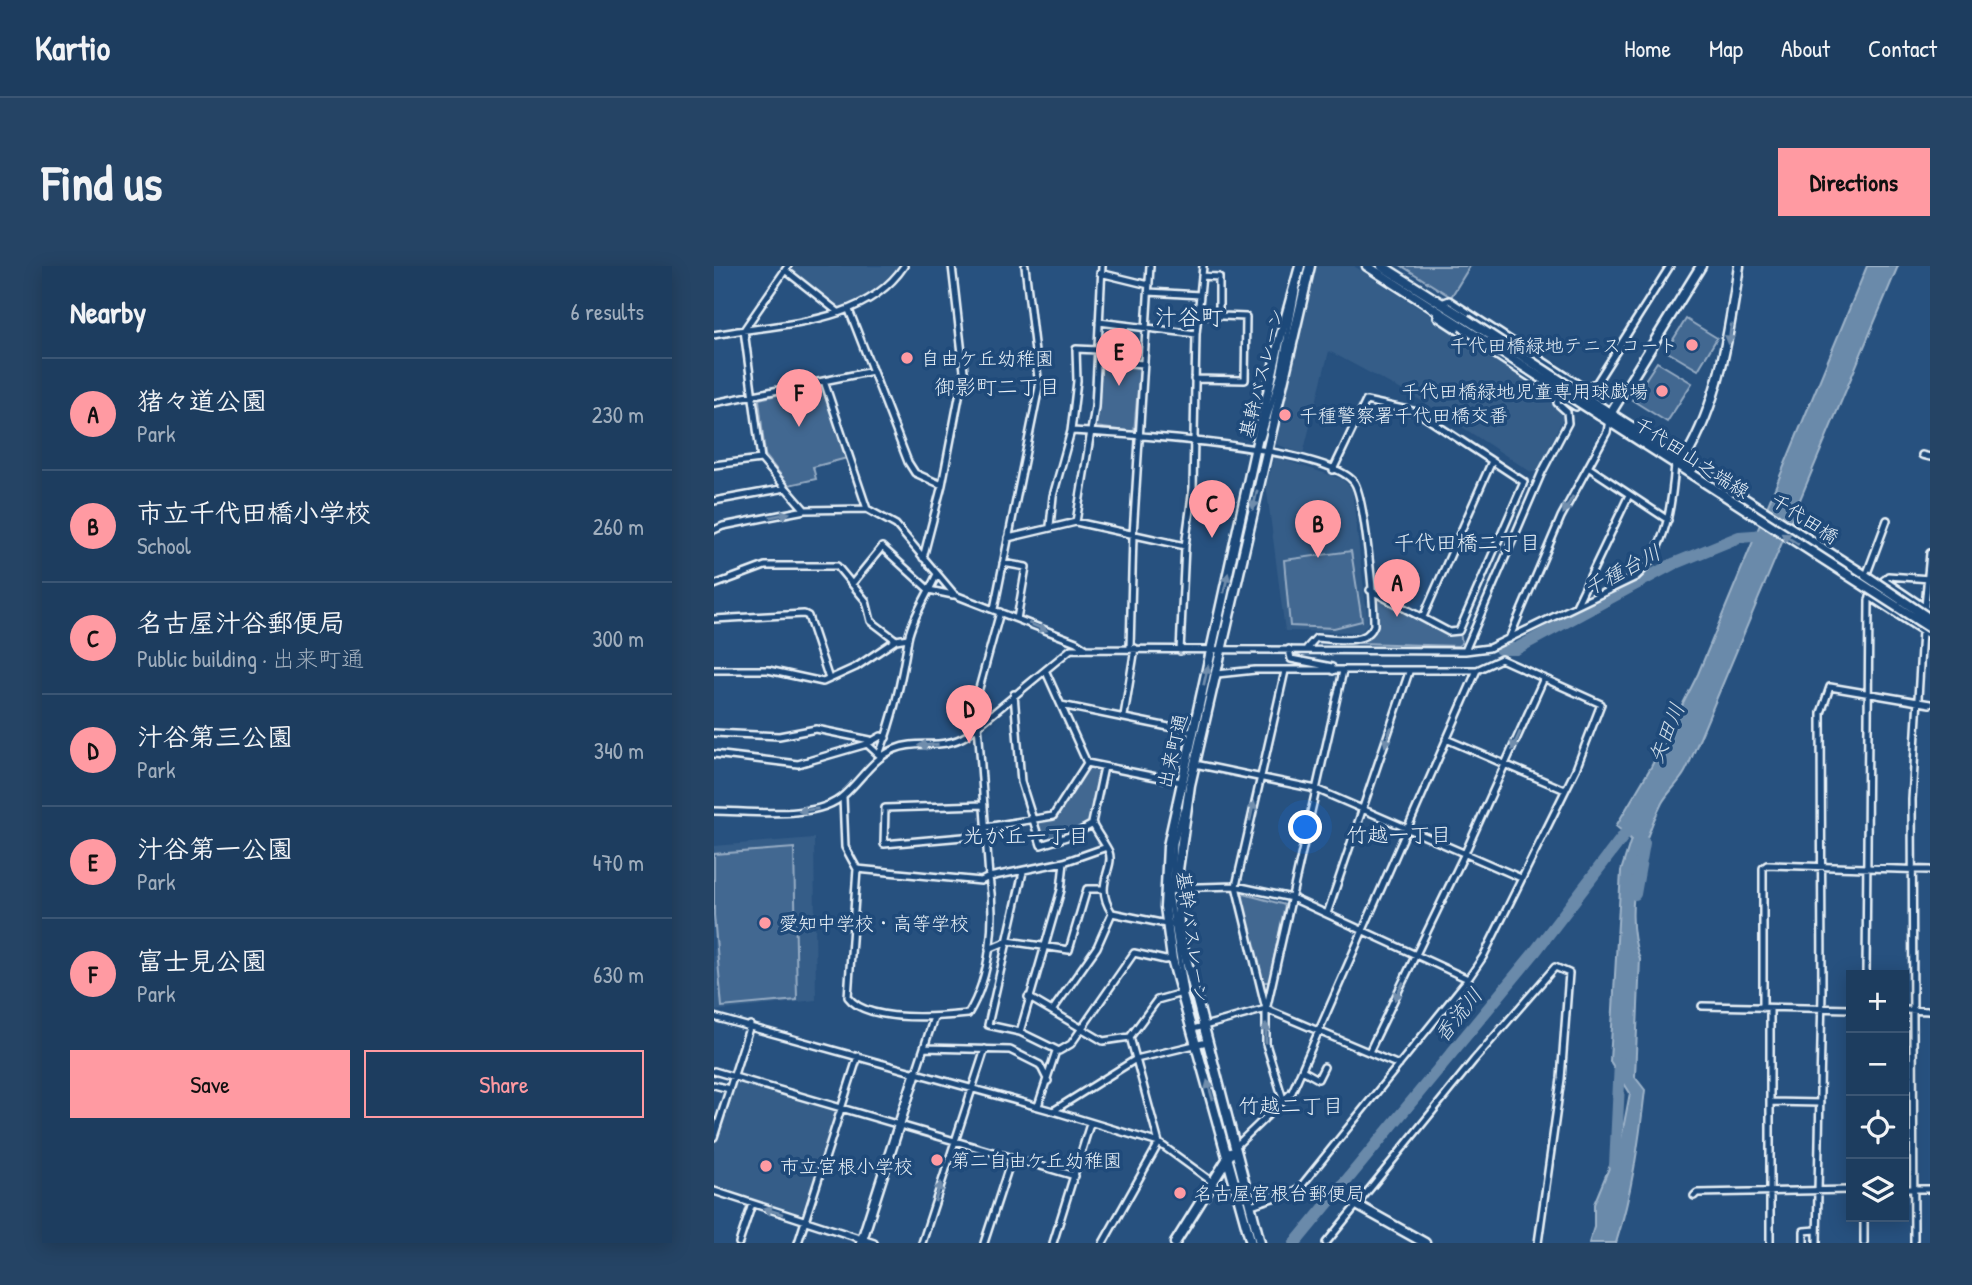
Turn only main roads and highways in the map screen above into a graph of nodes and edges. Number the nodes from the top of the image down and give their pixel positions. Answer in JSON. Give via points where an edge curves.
{"nodes":[{"id":1,"x":1300,"y":266,"type":"edge"},
{"id":2,"x":1310,"y":266,"type":"edge"},
{"id":3,"x":1367,"y":266,"type":"edge"},
{"id":4,"x":1382,"y":266,"type":"edge"},
{"id":5,"x":1701,"y":266,"type":"edge"},
{"id":6,"x":1739,"y":266,"type":"edge"},
{"id":7,"x":1439,"y":307,"type":"junction"},
{"id":8,"x":1610,"y":418,"type":"junction"},
{"id":9,"x":1261,"y":448,"type":"junction"},
{"id":10,"x":1688,"y":462,"type":"junction"},
{"id":11,"x":1930,"y":619,"type":"edge"},
{"id":12,"x":1926,"y":629,"type":"edge"},
{"id":13,"x":1186,"y":784,"type":"junction"},
{"id":14,"x":1170,"y":888,"type":"junction"},
{"id":15,"x":1174,"y":926,"type":"junction"},
{"id":16,"x":916,"y":1072,"type":"road end"},
{"id":17,"x":1236,"y":1146,"type":"junction"},
{"id":18,"x":1229,"y":1156,"type":"junction"},
{"id":19,"x":1355,"y":1204,"type":"road end"},
{"id":20,"x":861,"y":1241,"type":"edge"},
{"id":21,"x":1175,"y":1243,"type":"edge"},
{"id":22,"x":1251,"y":1243,"type":"edge"},
{"id":23,"x":1260,"y":1243,"type":"edge"},
{"id":24,"x":1425,"y":1243,"type":"edge"}],
"edges":[{"from":1,"to":9,"type":"main road","name":"出来町通","via":[[1279,342]]},
{"from":2,"to":9,"type":"main road","name":"出来町通"},
{"from":3,"to":7,"type":"main road","name":"千代田山之端線"},
{"from":4,"to":7,"type":"main road","name":"千代田山之端線"},
{"from":5,"to":8,"type":"main road"},
{"from":6,"to":10,"type":"main road","one_way":true,"via":[[1728,348]]},
{"from":7,"to":8,"type":"main road","name":"千代田山之端線","bridge":true},
{"from":8,"to":10,"type":"main road","name":"千代田山之端線"},
{"from":12,"to":8,"type":"main road","name":"千代田山之端線","one_way":true,"bridge":true},
{"from":9,"to":13,"type":"main road","name":"出来町通","one_way":true,"via":[[1217,674]]},
{"from":13,"to":9,"type":"main road","name":"出来町通","one_way":true,"via":[[1193,732],[1250,475]]},
{"from":10,"to":11,"type":"main road","name":"千代田橋","bridge":true},
{"from":13,"to":14,"type":"main road","via":[[1181,842]]},
{"from":13,"to":14,"type":"main road","name":"出来町通","via":[[1167,861]]},
{"from":14,"to":15,"type":"main road"},
{"from":14,"to":15,"type":"main road","name":"出来町通"},
{"from":15,"to":17,"type":"main road","name":"出来町通"},
{"from":18,"to":15,"type":"main road","name":"出来町通","one_way":true,"via":[[1172,959]]},
{"from":16,"to":20,"type":"main road"},
{"from":17,"to":18,"type":"main road"},
{"from":17,"to":23,"type":"main road","name":"出来町通"},
{"from":18,"to":21,"type":"main road"},
{"from":18,"to":22,"type":"main road","name":"出来町通"},
{"from":19,"to":24,"type":"main road"}]}
